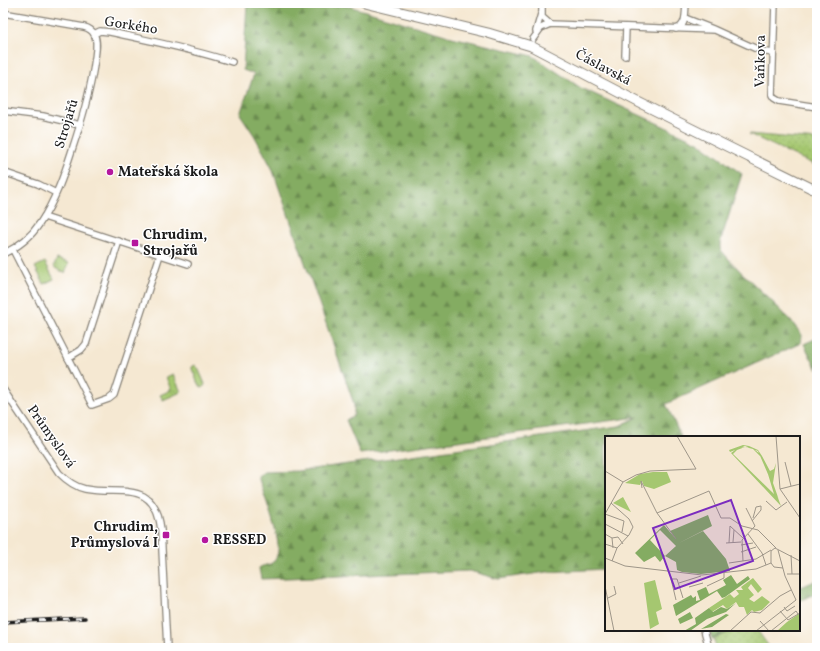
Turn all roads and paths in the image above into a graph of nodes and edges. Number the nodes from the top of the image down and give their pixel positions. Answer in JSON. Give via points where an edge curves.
{"nodes":[{"id":1,"x":364,"y":3,"type":"edge"},
{"id":2,"x":542,"y":3,"type":"edge"},
{"id":3,"x":686,"y":3,"type":"edge"},
{"id":4,"x":775,"y":3,"type":"edge"},
{"id":5,"x":3,"y":13,"type":"edge"},
{"id":6,"x":541,"y":14,"type":"junction"},
{"id":7,"x":685,"y":18,"type":"junction"},
{"id":8,"x":550,"y":24,"type":"junction"},
{"id":9,"x":626,"y":27,"type":"junction"},
{"id":10,"x":676,"y":29,"type":"junction"},
{"id":11,"x":715,"y":30,"type":"junction"},
{"id":12,"x":94,"y":34,"type":"junction"},
{"id":13,"x":532,"y":43,"type":"junction"},
{"id":14,"x":773,"y":53,"type":"junction"},
{"id":15,"x":625,"y":56,"type":"dead end"},
{"id":16,"x":232,"y":62,"type":"dead end"},
{"id":17,"x":817,"y":107,"type":"edge"},
{"id":18,"x":3,"y":111,"type":"edge"},
{"id":19,"x":80,"y":125,"type":"junction"},
{"id":20,"x":3,"y":172,"type":"edge"},
{"id":21,"x":817,"y":191,"type":"edge"},
{"id":22,"x":56,"y":193,"type":"junction"},
{"id":23,"x":44,"y":217,"type":"junction"},
{"id":24,"x":119,"y":241,"type":"junction"},
{"id":25,"x":13,"y":250,"type":"junction"},
{"id":26,"x":3,"y":254,"type":"edge"},
{"id":27,"x":160,"y":254,"type":"junction"},
{"id":28,"x":188,"y":264,"type":"dead end"},
{"id":29,"x":68,"y":358,"type":"junction"},
{"id":30,"x":3,"y":389,"type":"edge"},
{"id":31,"x":704,"y":631,"type":"edge"},
{"id":32,"x":167,"y":648,"type":"edge"},
{"id":33,"x":709,"y":648,"type":"edge"}],
"edges":[{"from":1,"to":13,"type":"main road","name":"Čáslavská"},
{"from":2,"to":6,"type":"street"},
{"from":3,"to":7,"type":"street"},
{"from":4,"to":14,"type":"street","name":"Vaňkova"},
{"from":5,"to":12,"type":"street","name":"Gorkého","via":[[81,26]]},
{"from":6,"to":8,"type":"street"},
{"from":6,"to":13,"type":"street"},
{"from":7,"to":10,"type":"street","via":[[681,27]]},
{"from":7,"to":11,"type":"street"},
{"from":8,"to":9,"type":"street"},
{"from":8,"to":13,"type":"street","via":[[541,28]]},
{"from":9,"to":10,"type":"street"},
{"from":9,"to":15,"type":"street"},
{"from":10,"to":11,"type":"street"},
{"from":11,"to":14,"type":"street","via":[[761,51]]},
{"from":12,"to":16,"type":"street","name":"Gorkého","via":[[100,31],[110,32],[186,48]]},
{"from":12,"to":19,"type":"street","name":"Strojařů","via":[[94,70]]},
{"from":13,"to":21,"type":"main road","name":"Čáslavská","via":[[640,103]]},
{"from":14,"to":17,"type":"street","name":"Vaňkova","via":[[774,98],[782,102]]},
{"from":18,"to":19,"type":"street","via":[[43,116]]},
{"from":19,"to":22,"type":"street","name":"Strojařů"},
{"from":20,"to":22,"type":"street"},
{"from":22,"to":23,"type":"street","name":"Strojařů"},
{"from":23,"to":24,"type":"street"},
{"from":23,"to":25,"type":"street","name":"Strojařů","via":[[35,231]]},
{"from":24,"to":27,"type":"street"},
{"from":24,"to":29,"type":"street","via":[[86,344]]},
{"from":25,"to":26,"type":"street","name":"Strojařů"},
{"from":25,"to":29,"type":"street"},
{"from":27,"to":28,"type":"street"},
{"from":27,"to":29,"type":"street","via":[[114,395],[92,405]]},
{"from":30,"to":32,"type":"street","name":"Průmyslová","via":[[64,479],[86,489],[136,493],[149,501],[156,510],[161,530]]},
{"from":31,"to":33,"type":"street"}]}
